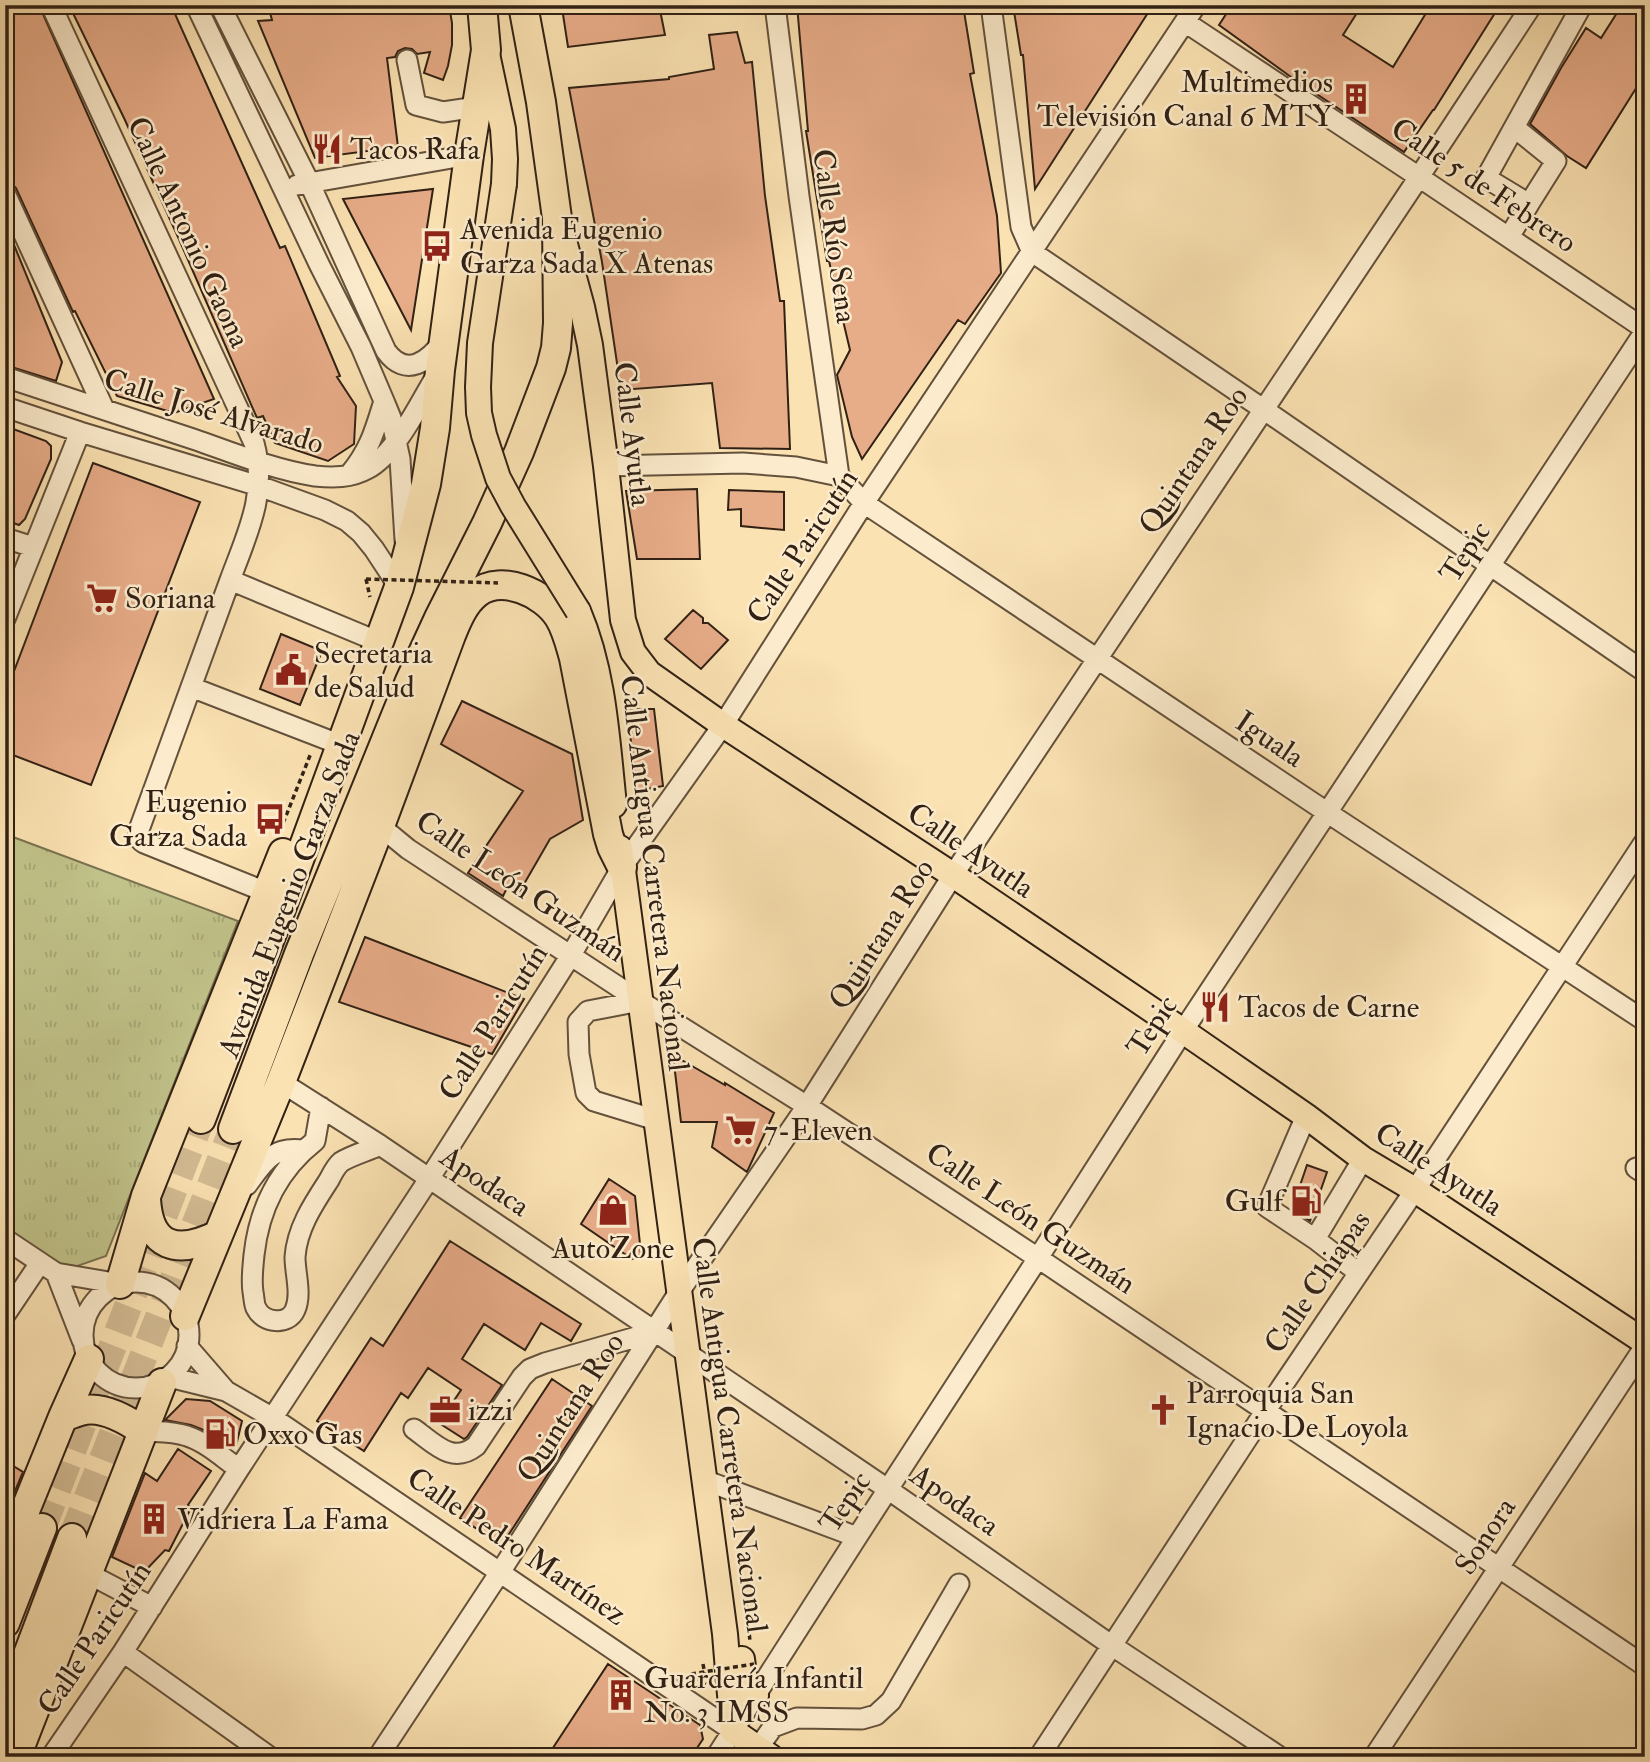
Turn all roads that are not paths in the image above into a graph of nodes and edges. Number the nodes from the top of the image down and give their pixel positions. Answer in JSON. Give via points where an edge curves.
{"nodes":[{"id":1,"x":51,"y":5,"type":"edge"},
{"id":2,"x":196,"y":5,"type":"edge"},
{"id":3,"x":220,"y":5,"type":"edge"},
{"id":4,"x":482,"y":5,"type":"edge"},
{"id":5,"x":523,"y":5,"type":"edge"},
{"id":6,"x":775,"y":5,"type":"edge"},
{"id":7,"x":990,"y":5,"type":"edge"},
{"id":8,"x":1196,"y":5,"type":"edge"},
{"id":9,"x":1532,"y":5,"type":"edge"},
{"id":10,"x":1582,"y":5,"type":"edge"},
{"id":11,"x":1185,"y":22,"type":"junction"},
{"id":12,"x":486,"y":50,"type":"junction"},
{"id":13,"x":407,"y":60,"type":"dead end"},
{"id":14,"x":477,"y":107,"type":"junction"},
{"id":15,"x":1515,"y":128,"type":"junction"},
{"id":16,"x":469,"y":155,"type":"junction"},
{"id":17,"x":1419,"y":177,"type":"junction"},
{"id":18,"x":309,"y":183,"type":"junction"},
{"id":19,"x":282,"y":187,"type":"junction"},
{"id":20,"x":5,"y":193,"type":"edge"},
{"id":21,"x":1529,"y":204,"type":"junction"},
{"id":22,"x":557,"y":218,"type":"junction"},
{"id":23,"x":1509,"y":237,"type":"junction"},
{"id":24,"x":1032,"y":252,"type":"junction"},
{"id":25,"x":1645,"y":330,"type":"edge"},
{"id":26,"x":444,"y":339,"type":"junction"},
{"id":27,"x":440,"y":370,"type":"junction"},
{"id":28,"x":7,"y":382,"type":"edge"},
{"id":29,"x":384,"y":401,"type":"junction"},
{"id":30,"x":5,"y":407,"type":"edge"},
{"id":31,"x":1263,"y":408,"type":"junction"},
{"id":32,"x":104,"y":409,"type":"junction"},
{"id":33,"x":80,"y":432,"type":"junction"},
{"id":34,"x":397,"y":440,"type":"junction"},
{"id":35,"x":259,"y":461,"type":"junction"},
{"id":36,"x":606,"y":466,"type":"junction"},
{"id":37,"x":348,"y":476,"type":"junction"},
{"id":38,"x":839,"y":476,"type":"junction"},
{"id":39,"x":259,"y":486,"type":"junction"},
{"id":40,"x":864,"y":503,"type":"junction"},
{"id":41,"x":5,"y":538,"type":"edge"},
{"id":42,"x":33,"y":547,"type":"junction"},
{"id":43,"x":1491,"y":567,"type":"junction"},
{"id":44,"x":402,"y":574,"type":"junction"},
{"id":45,"x":230,"y":580,"type":"junction"},
{"id":46,"x":5,"y":619,"type":"edge"},
{"id":47,"x":379,"y":642,"type":"junction"},
{"id":48,"x":1097,"y":657,"type":"junction"},
{"id":49,"x":442,"y":658,"type":"junction"},
{"id":50,"x":1645,"y":671,"type":"edge"},
{"id":51,"x":410,"y":681,"type":"junction"},
{"id":52,"x":191,"y":687,"type":"junction"},
{"id":53,"x":723,"y":725,"type":"junction"},
{"id":54,"x":385,"y":740,"type":"junction"},
{"id":55,"x":341,"y":745,"type":"junction"},
{"id":56,"x":330,"y":772,"type":"junction"},
{"id":57,"x":1328,"y":813,"type":"junction"},
{"id":58,"x":382,"y":820,"type":"junction"},
{"id":59,"x":1645,"y":841,"type":"edge"},
{"id":60,"x":622,"y":867,"type":"junction"},
{"id":61,"x":953,"y":875,"type":"junction"},
{"id":62,"x":266,"y":892,"type":"junction"},
{"id":63,"x":570,"y":955,"type":"junction"},
{"id":64,"x":1562,"y":966,"type":"junction"},
{"id":65,"x":640,"y":1001,"type":"junction"},
{"id":66,"x":1645,"y":1021,"type":"edge"},
{"id":67,"x":1183,"y":1031,"type":"junction"},
{"id":68,"x":281,"y":1082,"type":"junction"},
{"id":69,"x":807,"y":1106,"type":"junction"},
{"id":70,"x":321,"y":1107,"type":"junction"},
{"id":71,"x":1306,"y":1116,"type":"junction"},
{"id":72,"x":201,"y":1119,"type":"tunnel mouth"},
{"id":73,"x":656,"y":1120,"type":"junction"},
{"id":74,"x":233,"y":1129,"type":"tunnel mouth"},
{"id":75,"x":309,"y":1146,"type":"junction"},
{"id":76,"x":380,"y":1146,"type":"junction"},
{"id":77,"x":1363,"y":1159,"type":"junction"},
{"id":78,"x":339,"y":1163,"type":"junction"},
{"id":79,"x":429,"y":1179,"type":"junction"},
{"id":80,"x":1415,"y":1190,"type":"junction"},
{"id":81,"x":146,"y":1196,"type":"junction"},
{"id":82,"x":223,"y":1223,"type":"junction"},
{"id":83,"x":1315,"y":1239,"type":"junction"},
{"id":84,"x":5,"y":1240,"type":"edge"},
{"id":85,"x":1038,"y":1258,"type":"junction"},
{"id":86,"x":48,"y":1268,"type":"junction"},
{"id":87,"x":1359,"y":1273,"type":"junction"},
{"id":88,"x":120,"y":1283,"type":"junction"},
{"id":89,"x":679,"y":1293,"type":"junction"},
{"id":90,"x":5,"y":1315,"type":"edge"},
{"id":91,"x":185,"y":1316,"type":"junction"},
{"id":92,"x":654,"y":1332,"type":"junction"},
{"id":93,"x":1645,"y":1344,"type":"edge"},
{"id":94,"x":187,"y":1346,"type":"junction"},
{"id":95,"x":87,"y":1353,"type":"junction"},
{"id":96,"x":687,"y":1353,"type":"junction"},
{"id":97,"x":166,"y":1380,"type":"junction"},
{"id":98,"x":226,"y":1391,"type":"junction"},
{"id":99,"x":1266,"y":1410,"type":"junction"},
{"id":100,"x":63,"y":1418,"type":"junction"},
{"id":101,"x":273,"y":1418,"type":"junction"},
{"id":102,"x":414,"y":1429,"type":"dead end"},
{"id":103,"x":143,"y":1431,"type":"junction"},
{"id":104,"x":239,"y":1469,"type":"junction"},
{"id":105,"x":704,"y":1480,"type":"junction"},
{"id":106,"x":889,"y":1490,"type":"junction"},
{"id":107,"x":42,"y":1528,"type":"tunnel mouth"},
{"id":108,"x":857,"y":1537,"type":"junction"},
{"id":109,"x":72,"y":1538,"type":"tunnel mouth"},
{"id":110,"x":5,"y":1560,"type":"edge"},
{"id":111,"x":1500,"y":1567,"type":"junction"},
{"id":112,"x":499,"y":1572,"type":"junction"},
{"id":113,"x":87,"y":1573,"type":"junction"},
{"id":114,"x":718,"y":1578,"type":"junction"},
{"id":115,"x":959,"y":1584,"type":"dead end"},
{"id":116,"x":152,"y":1606,"type":"junction"},
{"id":117,"x":5,"y":1623,"type":"edge"},
{"id":118,"x":1111,"y":1645,"type":"junction"},
{"id":119,"x":122,"y":1652,"type":"junction"},
{"id":120,"x":1645,"y":1666,"type":"edge"},
{"id":121,"x":756,"y":1696,"type":"junction"},
{"id":122,"x":5,"y":1715,"type":"edge"},
{"id":123,"x":733,"y":1731,"type":"junction"},
{"id":124,"x":764,"y":1752,"type":"edge"},
{"id":125,"x":16,"y":1757,"type":"edge"},
{"id":126,"x":51,"y":1757,"type":"edge"},
{"id":127,"x":270,"y":1757,"type":"edge"},
{"id":128,"x":377,"y":1757,"type":"edge"},
{"id":129,"x":716,"y":1757,"type":"edge"},
{"id":130,"x":1039,"y":1757,"type":"edge"},
{"id":131,"x":1280,"y":1757,"type":"edge"},
{"id":132,"x":1374,"y":1757,"type":"edge"}],
"edges":[{"from":1,"to":35,"type":"street","name":"Calle Antonio Gaona"},
{"from":2,"to":19,"type":"street"},
{"from":3,"to":18,"type":"street"},
{"from":4,"to":12,"type":"highway","name":"Avenida Eugenio Garza Sada"},
{"from":5,"to":22,"type":"highway","name":"Avenida Eugenio Garza Sada"},
{"from":6,"to":38,"type":"street","name":"Calle Río Sena"},
{"from":7,"to":24,"type":"street","via":[[1021,227]]},
{"from":8,"to":11,"type":"street","name":"Calle Paricutín"},
{"from":9,"to":17,"type":"street","name":"Quintana Roo"},
{"from":10,"to":15,"type":"street"},
{"from":11,"to":17,"type":"street","name":"Calle 5 de Febrero"},
{"from":11,"to":24,"type":"street","name":"Calle Paricutín"},
{"from":12,"to":14,"type":"highway","name":"Avenida Eugenio Garza Sada"},
{"from":12,"to":60,"type":"main road","name":"Calle Antigua Carretera Nacional","bridge":true,"via":[[503,128],[505,184],[480,343],[481,424],[498,478],[586,630],[599,678]]},
{"from":13,"to":14,"type":"street","via":[[416,106],[443,112]]},
{"from":14,"to":16,"type":"highway","name":"Avenida Eugenio Garza Sada"},
{"from":15,"to":21,"type":"street","via":[[1556,161]]},
{"from":15,"to":21,"type":"street","via":[[1486,178]]},
{"from":16,"to":18,"type":"street"},
{"from":16,"to":26,"type":"highway","name":"Avenida Eugenio Garza Sada"},
{"from":17,"to":23,"type":"street","name":"Calle 5 de Febrero"},
{"from":17,"to":31,"type":"street","name":"Quintana Roo"},
{"from":18,"to":19,"type":"street"},
{"from":18,"to":26,"type":"street","via":[[391,358],[404,364],[421,363]]},
{"from":19,"to":29,"type":"street"},
{"from":20,"to":32,"type":"street"},
{"from":21,"to":23,"type":"street"},
{"from":22,"to":36,"type":"main road","name":"Calle Ayutla","via":[[590,345]]},
{"from":22,"to":51,"type":"highway","name":"Avenida Eugenio Garza Sada","via":[[558,323],[551,368],[493,511]]},
{"from":23,"to":25,"type":"street","name":"Calle 5 de Febrero"},
{"from":24,"to":31,"type":"street"},
{"from":24,"to":40,"type":"street","name":"Calle Paricutín"},
{"from":25,"to":43,"type":"street","name":"Tepic"},
{"from":26,"to":27,"type":"highway","name":"Avenida Eugenio Garza Sada"},
{"from":27,"to":34,"type":"street","name":"Calle José Alvarado"},
{"from":27,"to":44,"type":"highway","name":"Avenida Eugenio Garza Sada","via":[[426,484]]},
{"from":28,"to":32,"type":"street","name":"Calle José Alvarado"},
{"from":29,"to":34,"type":"street"},
{"from":29,"to":37,"type":"street","via":[[371,444]]},
{"from":30,"to":33,"type":"street","name":"Calle José Alvarado"},
{"from":31,"to":43,"type":"street"},
{"from":31,"to":48,"type":"street","name":"Quintana Roo"},
{"from":32,"to":35,"type":"street","name":"Calle José Alvarado"},
{"from":33,"to":39,"type":"street","name":"Calle José Alvarado"},
{"from":33,"to":42,"type":"street"},
{"from":34,"to":37,"type":"street","name":"Calle José Alvarado","via":[[378,463]]},
{"from":34,"to":44,"type":"street"},
{"from":35,"to":37,"type":"street","name":"Calle José Alvarado","via":[[311,475]]},
{"from":35,"to":39,"type":"street","name":"Calle Antonio Gaona"},
{"from":36,"to":38,"type":"street","via":[[743,463]]},
{"from":36,"to":53,"type":"main road","name":"Calle Ayutla","via":[[624,620],[633,652],[649,673]]},
{"from":38,"to":40,"type":"street","name":"Iguala"},
{"from":39,"to":44,"type":"street","name":"Calle José Alvarado","via":[[347,521]]},
{"from":39,"to":45,"type":"street","name":"Calle Antonio Gaona","via":[[253,519]]},
{"from":40,"to":48,"type":"street","name":"Iguala"},
{"from":40,"to":53,"type":"street","name":"Calle Paricutín"},
{"from":41,"to":42,"type":"street"},
{"from":42,"to":46,"type":"street"},
{"from":43,"to":50,"type":"street"},
{"from":43,"to":57,"type":"street","name":"Tepic"},
{"from":44,"to":47,"type":"highway","name":"Avenida Eugenio Garza Sada"},
{"from":45,"to":47,"type":"street"},
{"from":45,"to":52,"type":"street","name":"Calle Antonio Gaona"},
{"from":47,"to":55,"type":"highway","name":"Avenida Eugenio Garza Sada"},
{"from":48,"to":57,"type":"street","name":"Iguala"},
{"from":48,"to":61,"type":"street","name":"Quintana Roo"},
{"from":49,"to":51,"type":"highway"},
{"from":49,"to":58,"type":"highway"},
{"from":49,"to":60,"type":"highway","via":[[463,609],[479,591],[506,586],[546,601],[568,635],[575,658],[606,826]]},
{"from":51,"to":54,"type":"highway","name":"Avenida Eugenio Garza Sada"},
{"from":52,"to":55,"type":"street"},
{"from":52,"to":62,"type":"street","name":"Calle Antonio Gaona","via":[[138,837]]},
{"from":53,"to":60,"type":"street","name":"Calle Paricutín"},
{"from":53,"to":61,"type":"main road","name":"Calle Ayutla"},
{"from":54,"to":58,"type":"highway"},
{"from":54,"to":74,"type":"highway","name":"Avenida Eugenio Garza Sada"},
{"from":55,"to":56,"type":"highway","name":"Avenida Eugenio Garza Sada"},
{"from":56,"to":62,"type":"highway","via":[[302,809]]},
{"from":56,"to":72,"type":"highway","name":"Avenida Eugenio Garza Sada"},
{"from":57,"to":64,"type":"street","name":"Iguala"},
{"from":57,"to":67,"type":"street","name":"Tepic"},
{"from":58,"to":63,"type":"street","name":"Calle León Guzmán","via":[[408,849]]},
{"from":58,"to":68,"type":"highway"},
{"from":59,"to":64,"type":"street","name":"Calle Chiapas"},
{"from":60,"to":63,"type":"street","name":"Calle Paricutín"},
{"from":60,"to":65,"type":"main road","name":"Calle Antigua Carretera Nacional"},
{"from":61,"to":67,"type":"main road","name":"Calle Ayutla"},
{"from":61,"to":69,"type":"street","name":"Quintana Roo"},
{"from":62,"to":81,"type":"highway"},
{"from":63,"to":65,"type":"street","name":"Calle León Guzmán"},
{"from":63,"to":79,"type":"street","name":"Calle Paricutín"},
{"from":64,"to":66,"type":"street","name":"Iguala"},
{"from":64,"to":80,"type":"street","name":"Calle Chiapas"},
{"from":65,"to":69,"type":"street","name":"Calle León Guzmán"},
{"from":65,"to":73,"type":"main road","name":"Calle Antigua Carretera Nacional"},
{"from":65,"to":73,"type":"street","via":[[589,1011],[578,1021],[579,1054],[586,1093],[594,1101]]},
{"from":67,"to":71,"type":"main road","name":"Calle Ayutla"},
{"from":67,"to":85,"type":"street","name":"Tepic"},
{"from":68,"to":70,"type":"street","name":"Apodaca"},
{"from":68,"to":82,"type":"highway"},
{"from":69,"to":85,"type":"street","name":"Calle León Guzmán"},
{"from":69,"to":89,"type":"street","name":"Quintana Roo"},
{"from":70,"to":75,"type":"street"},
{"from":70,"to":76,"type":"street","name":"Apodaca"},
{"from":71,"to":77,"type":"main road","name":"Calle Ayutla"},
{"from":71,"to":83,"type":"street","via":[[1267,1207]]},
{"from":73,"to":89,"type":"main road","name":"Calle Antigua Carretera Nacional"},
{"from":75,"to":78,"type":"street"},
{"from":75,"to":78,"type":"street","via":[[276,1183],[261,1217],[253,1289],[256,1308],[268,1320],[285,1320],[295,1310],[299,1236]]},
{"from":75,"to":82,"type":"street","via":[[270,1157]]},
{"from":76,"to":78,"type":"street"},
{"from":76,"to":79,"type":"street","name":"Apodaca"},
{"from":77,"to":80,"type":"main road","name":"Calle Ayutla"},
{"from":77,"to":83,"type":"street"},
{"from":79,"to":92,"type":"street","name":"Apodaca"},
{"from":79,"to":101,"type":"street","name":"Calle Paricutín"},
{"from":80,"to":87,"type":"street","name":"Calle Chiapas"},
{"from":80,"to":93,"type":"main road","name":"Calle Ayutla"},
{"from":81,"to":82,"type":"highway","via":[[153,1231],[177,1246],[195,1245]]},
{"from":81,"to":88,"type":"highway"},
{"from":82,"to":91,"type":"highway"},
{"from":83,"to":87,"type":"street"},
{"from":84,"to":86,"type":"street"},
{"from":85,"to":99,"type":"street","name":"Calle León Guzmán"},
{"from":85,"to":106,"type":"street","name":"Tepic"},
{"from":86,"to":88,"type":"street"},
{"from":86,"to":90,"type":"street"},
{"from":86,"to":95,"type":"street"},
{"from":87,"to":99,"type":"street","name":"Calle Chiapas"},
{"from":88,"to":91,"type":"street","via":[[154,1286],[178,1303]]},
{"from":88,"to":95,"type":"street","via":[[91,1308],[84,1323]]},
{"from":89,"to":92,"type":"street","name":"Quintana Roo"},
{"from":89,"to":96,"type":"main road","name":"Calle Antigua Carretera Nacional"},
{"from":91,"to":94,"type":"street"},
{"from":92,"to":96,"type":"street","name":"Apodaca"},
{"from":92,"to":102,"type":"street","via":[[530,1370],[467,1453],[448,1452]]},
{"from":92,"to":112,"type":"street","name":"Quintana Roo"},
{"from":93,"to":111,"type":"street","name":"Sonora"},
{"from":94,"to":97,"type":"street","via":[[182,1363]]},
{"from":94,"to":98,"type":"street","name":"Calle Pedro Martínez"},
{"from":95,"to":97,"type":"street","via":[[97,1371],[124,1387],[142,1388]]},
{"from":95,"to":100,"type":"highway"},
{"from":96,"to":105,"type":"main road","name":"Calle Antigua Carretera Nacional"},
{"from":96,"to":106,"type":"street","name":"Apodaca"},
{"from":97,"to":98,"type":"street","name":"Calle Pedro Martínez"},
{"from":97,"to":103,"type":"highway"},
{"from":98,"to":101,"type":"street","name":"Calle Pedro Martínez"},
{"from":99,"to":111,"type":"street","name":"Calle León Guzmán"},
{"from":99,"to":118,"type":"street","name":"Calle Chiapas"},
{"from":100,"to":103,"type":"highway","via":[[83,1410],[103,1411]]},
{"from":100,"to":110,"type":"highway"},
{"from":101,"to":104,"type":"street","name":"Calle Paricutín"},
{"from":101,"to":112,"type":"street","name":"Calle Pedro Martínez"},
{"from":103,"to":104,"type":"street","via":[[188,1436]]},
{"from":103,"to":113,"type":"highway"},
{"from":104,"to":116,"type":"street","name":"Calle Paricutín"},
{"from":105,"to":108,"type":"street"},
{"from":105,"to":114,"type":"main road","name":"Calle Antigua Carretera Nacional"},
{"from":106,"to":108,"type":"street","name":"Tepic"},
{"from":106,"to":118,"type":"street","name":"Apodaca"},
{"from":107,"to":117,"type":"highway"},
{"from":108,"to":121,"type":"street","name":"Tepic"},
{"from":109,"to":122,"type":"highway"},
{"from":111,"to":120,"type":"street","name":"Calle León Guzmán"},
{"from":111,"to":132,"type":"street","name":"Sonora"},
{"from":112,"to":123,"type":"street","name":"Calle Pedro Martínez"},
{"from":112,"to":128,"type":"street","name":"Quintana Roo"},
{"from":113,"to":116,"type":"street"},
{"from":113,"to":125,"type":"highway"},
{"from":114,"to":121,"type":"main road","via":[[734,1595],[746,1689]]},
{"from":114,"to":123,"type":"main road","name":"Calle Antigua Carretera Nacional"},
{"from":115,"to":124,"type":"street","via":[[891,1701],[876,1715],[797,1718],[773,1727]]},
{"from":116,"to":119,"type":"street","name":"Calle Paricutín"},
{"from":118,"to":130,"type":"street","name":"Calle Chiapas"},
{"from":118,"to":131,"type":"street","name":"Apodaca"},
{"from":119,"to":126,"type":"street","name":"Calle Paricutín"},
{"from":119,"to":127,"type":"street"},
{"from":121,"to":123,"type":"street","name":"Tepic"},
{"from":123,"to":124,"type":"main road","name":"Calle Pedro Martínez"},
{"from":123,"to":129,"type":"street","name":"Tepic"}]}
